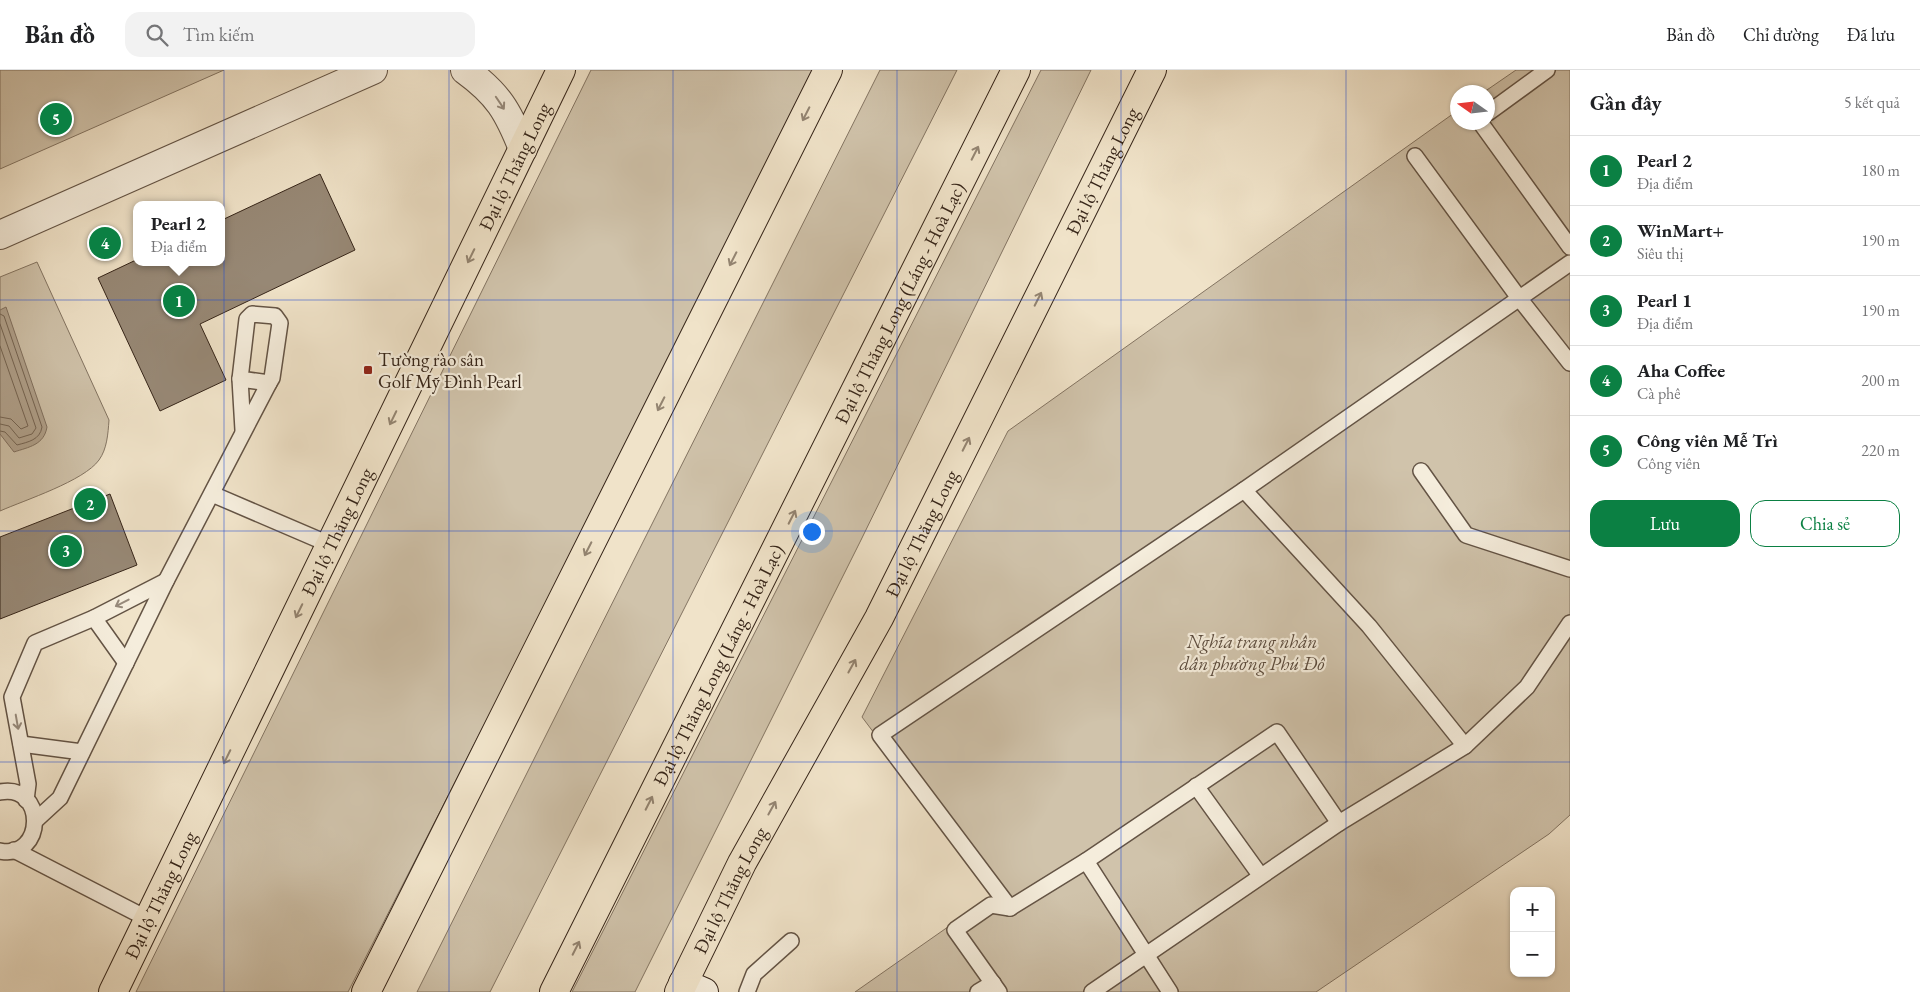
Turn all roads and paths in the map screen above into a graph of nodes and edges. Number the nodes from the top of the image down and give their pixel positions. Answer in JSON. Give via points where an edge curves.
{"nodes":[{"id":1,"x":373,"y":70,"type":"edge"},
{"id":2,"x":465,"y":70,"type":"edge"},
{"id":3,"x":561,"y":70,"type":"edge"},
{"id":4,"x":828,"y":70,"type":"edge"},
{"id":5,"x":1016,"y":70,"type":"edge"},
{"id":6,"x":1152,"y":70,"type":"edge"},
{"id":7,"x":1547,"y":70,"type":"edge"},
{"id":8,"x":1495,"y":108,"type":"edge"},
{"id":9,"x":1486,"y":130,"type":"edge"},
{"id":10,"x":523,"y":148,"type":"junction"},
{"id":11,"x":1415,"y":156,"type":"dead end"},
{"id":12,"x":0,"y":235,"type":"edge"},
{"id":13,"x":1570,"y":247,"type":"edge"},
{"id":14,"x":1570,"y":263,"type":"edge"},
{"id":15,"x":1519,"y":298,"type":"junction"},
{"id":16,"x":1570,"y":363,"type":"edge"},
{"id":17,"x":240,"y":379,"type":"junction"},
{"id":18,"x":269,"y":383,"type":"junction"},
{"id":19,"x":243,"y":432,"type":"junction"},
{"id":20,"x":1421,"y":472,"type":"dead end"},
{"id":21,"x":1244,"y":490,"type":"junction"},
{"id":22,"x":212,"y":494,"type":"junction"},
{"id":23,"x":331,"y":545,"type":"junction"},
{"id":24,"x":1570,"y":569,"type":"edge"},
{"id":25,"x":166,"y":581,"type":"junction"},
{"id":26,"x":94,"y":618,"type":"junction"},
{"id":27,"x":1570,"y":623,"type":"edge"},
{"id":28,"x":126,"y":663,"type":"junction"},
{"id":29,"x":21,"y":744,"type":"junction"},
{"id":30,"x":1465,"y":746,"type":"junction"},
{"id":31,"x":82,"y":752,"type":"junction"},
{"id":32,"x":1196,"y":786,"type":"junction"},
{"id":33,"x":0,"y":792,"type":"edge"},
{"id":34,"x":26,"y":800,"type":"junction"},
{"id":35,"x":35,"y":822,"type":"junction"},
{"id":36,"x":1339,"y":823,"type":"junction"},
{"id":37,"x":7,"y":850,"type":"edge"},
{"id":38,"x":1086,"y":861,"type":"junction"},
{"id":39,"x":1260,"y":876,"type":"junction"},
{"id":40,"x":1010,"y":908,"type":"junction"},
{"id":41,"x":148,"y":919,"type":"junction"},
{"id":42,"x":791,"y":941,"type":"dead end"},
{"id":43,"x":1146,"y":955,"type":"junction"},
{"id":44,"x":996,"y":988,"type":"edge"},
{"id":45,"x":689,"y":989,"type":"edge"},
{"id":46,"x":114,"y":992,"type":"edge"},
{"id":47,"x":366,"y":992,"type":"edge"},
{"id":48,"x":554,"y":992,"type":"edge"},
{"id":49,"x":747,"y":992,"type":"edge"},
{"id":50,"x":978,"y":992,"type":"edge"},
{"id":51,"x":1092,"y":992,"type":"edge"},
{"id":52,"x":1170,"y":992,"type":"edge"}],
"edges":[{"from":1,"to":12,"type":"street"},
{"from":2,"to":10,"type":"street","one_way":true,"via":[[493,93],[512,121]]},
{"from":3,"to":10,"type":"main road","name":"Đại lộ Thăng Long"},
{"from":4,"to":47,"type":"main road","one_way":true},
{"from":48,"to":5,"type":"main road","name":"Đại lộ Thăng Long (Láng - Hoà Lạc)","one_way":true},
{"from":45,"to":6,"type":"main road","name":"Đại lộ Thăng Long","one_way":true,"via":[[742,863],[879,618]]},
{"from":7,"to":8,"type":"lane"},
{"from":9,"to":13,"type":"lane"},
{"from":10,"to":23,"type":"main road","name":"Đại lộ Thăng Long","one_way":true},
{"from":11,"to":15,"type":"lane"},
{"from":14,"to":15,"type":"lane"},
{"from":15,"to":16,"type":"lane"},
{"from":15,"to":21,"type":"lane"},
{"from":17,"to":18,"type":"lane"},
{"from":17,"to":18,"type":"lane","via":[[247,319],[252,314],[276,316],[280,323]]},
{"from":17,"to":19,"type":"lane"},
{"from":18,"to":19,"type":"lane"},
{"from":19,"to":22,"type":"lane"},
{"from":20,"to":24,"type":"lane","via":[[1466,535]]},
{"from":21,"to":30,"type":"lane","via":[[1369,626]]},
{"from":21,"to":40,"type":"lane","via":[[880,735]]},
{"from":22,"to":23,"type":"lane"},
{"from":22,"to":25,"type":"lane"},
{"from":23,"to":41,"type":"main road","name":"Đại lộ Thăng Long","one_way":true},
{"from":25,"to":26,"type":"lane","one_way":true},
{"from":25,"to":28,"type":"lane"},
{"from":26,"to":28,"type":"lane"},
{"from":26,"to":29,"type":"lane","one_way":true,"via":[[35,643],[12,694]]},
{"from":27,"to":30,"type":"lane","via":[[1528,687]]},
{"from":28,"to":31,"type":"lane"},
{"from":29,"to":31,"type":"lane"},
{"from":29,"to":34,"type":"lane","via":[[28,784]]},
{"from":30,"to":36,"type":"lane"},
{"from":31,"to":35,"type":"lane","via":[[60,798]]},
{"from":32,"to":36,"type":"lane","via":[[1277,732]]},
{"from":32,"to":38,"type":"lane"},
{"from":32,"to":39,"type":"lane"},
{"from":33,"to":34,"type":"lane","via":[[15,792]]},
{"from":34,"to":35,"type":"lane","via":[[34,812]]},
{"from":35,"to":37,"type":"lane","via":[[29,840],[22,846]]},
{"from":36,"to":39,"type":"lane"},
{"from":37,"to":41,"type":"lane"},
{"from":38,"to":40,"type":"lane"},
{"from":38,"to":43,"type":"lane"},
{"from":39,"to":43,"type":"lane"},
{"from":40,"to":44,"type":"lane","via":[[991,905],[956,930]]},
{"from":41,"to":46,"type":"main road","name":"Đại lộ Thăng Long"},
{"from":42,"to":49,"type":"lane","via":[[754,974]]},
{"from":43,"to":51,"type":"lane"},
{"from":43,"to":52,"type":"lane"},
{"from":44,"to":50,"type":"lane"}]}
